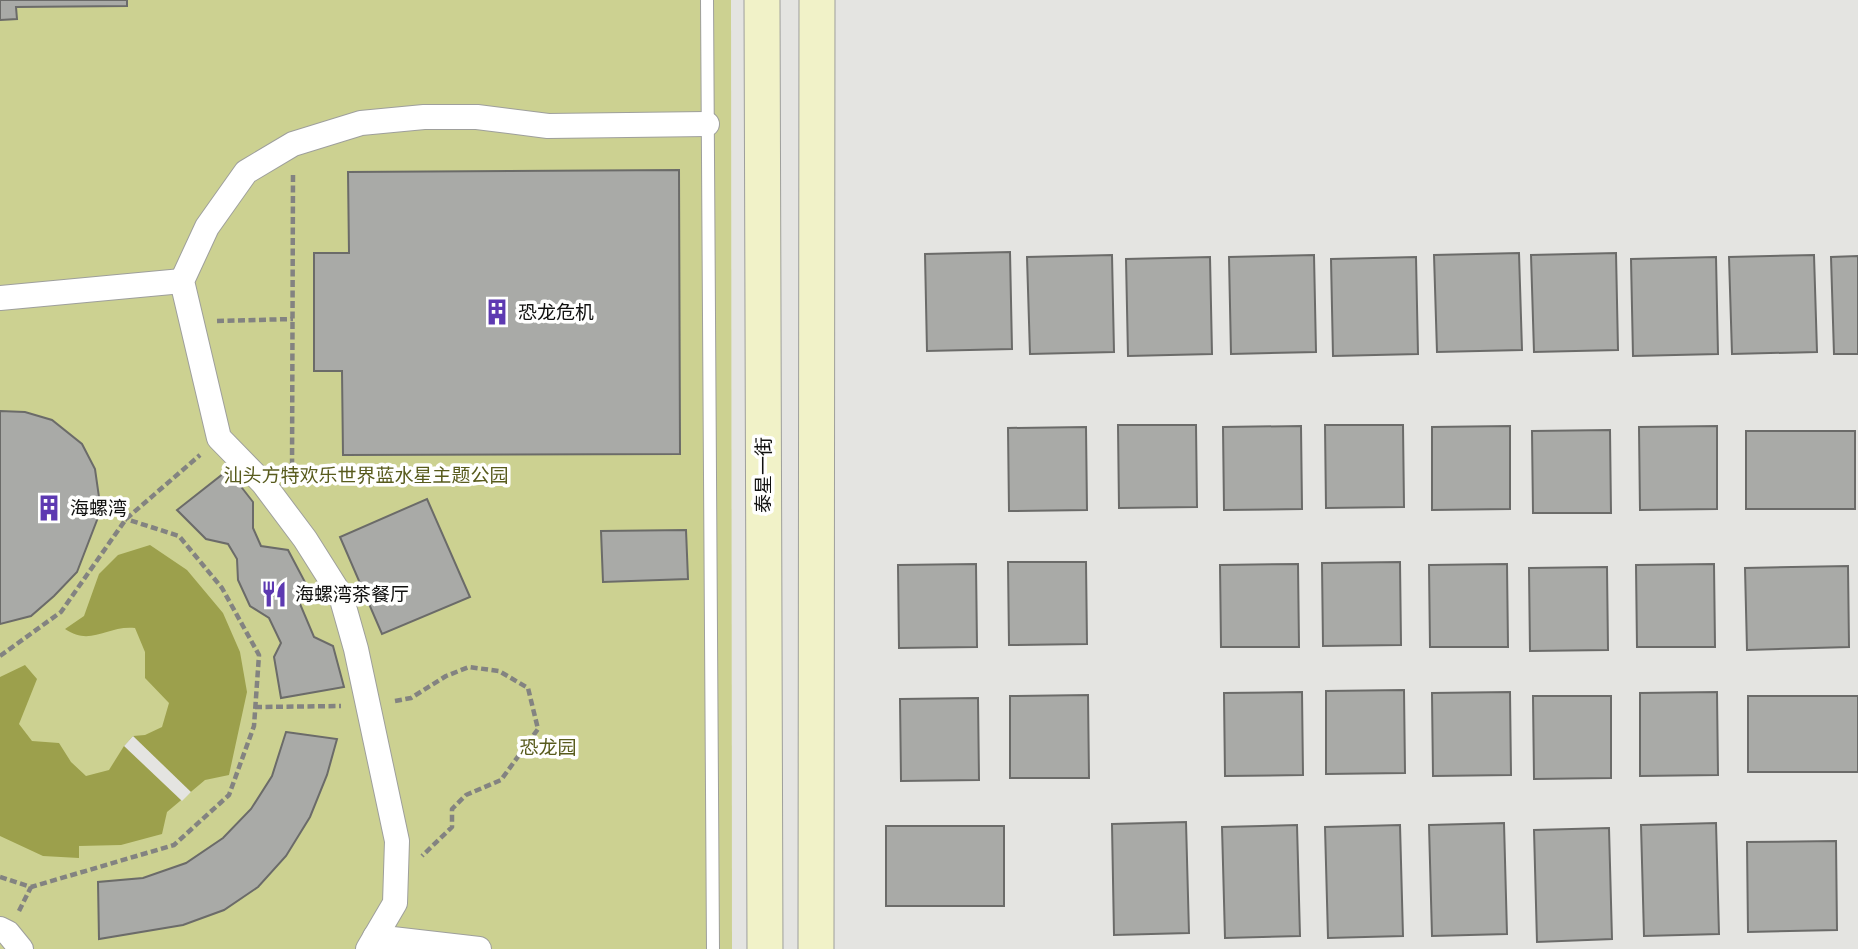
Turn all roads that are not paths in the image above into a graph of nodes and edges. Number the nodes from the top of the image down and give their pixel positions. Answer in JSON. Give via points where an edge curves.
{"nodes":[{"id":1,"x":707,"y":0,"type":"edge"},
{"id":2,"x":762,"y":0,"type":"edge"},
{"id":3,"x":817,"y":0,"type":"edge"},
{"id":4,"x":708,"y":124,"type":"junction"},
{"id":5,"x":181,"y":281,"type":"junction"},
{"id":6,"x":0,"y":298,"type":"edge"},
{"id":7,"x":0,"y":929,"type":"edge"},
{"id":8,"x":371,"y":943,"type":"edge"},
{"id":9,"x":21,"y":949,"type":"edge"},
{"id":10,"x":479,"y":949,"type":"edge"},
{"id":11,"x":713,"y":949,"type":"edge"},
{"id":12,"x":765,"y":949,"type":"edge"},
{"id":13,"x":816,"y":949,"type":"edge"}],
"edges":[{"from":1,"to":4,"type":"lane"},
{"from":2,"to":12,"type":"street","name":"泰星一街"},
{"from":3,"to":13,"type":"street"},
{"from":4,"to":5,"type":"street","via":[[548,126],[477,117],[361,123],[293,144],[246,172],[207,227]]},
{"from":4,"to":11,"type":"lane"},
{"from":5,"to":6,"type":"street"},
{"from":5,"to":8,"type":"street","via":[[219,438],[292,519],[341,596],[397,841],[395,904]]},
{"from":7,"to":9,"type":"street"},
{"from":8,"to":10,"type":"street"}]}
